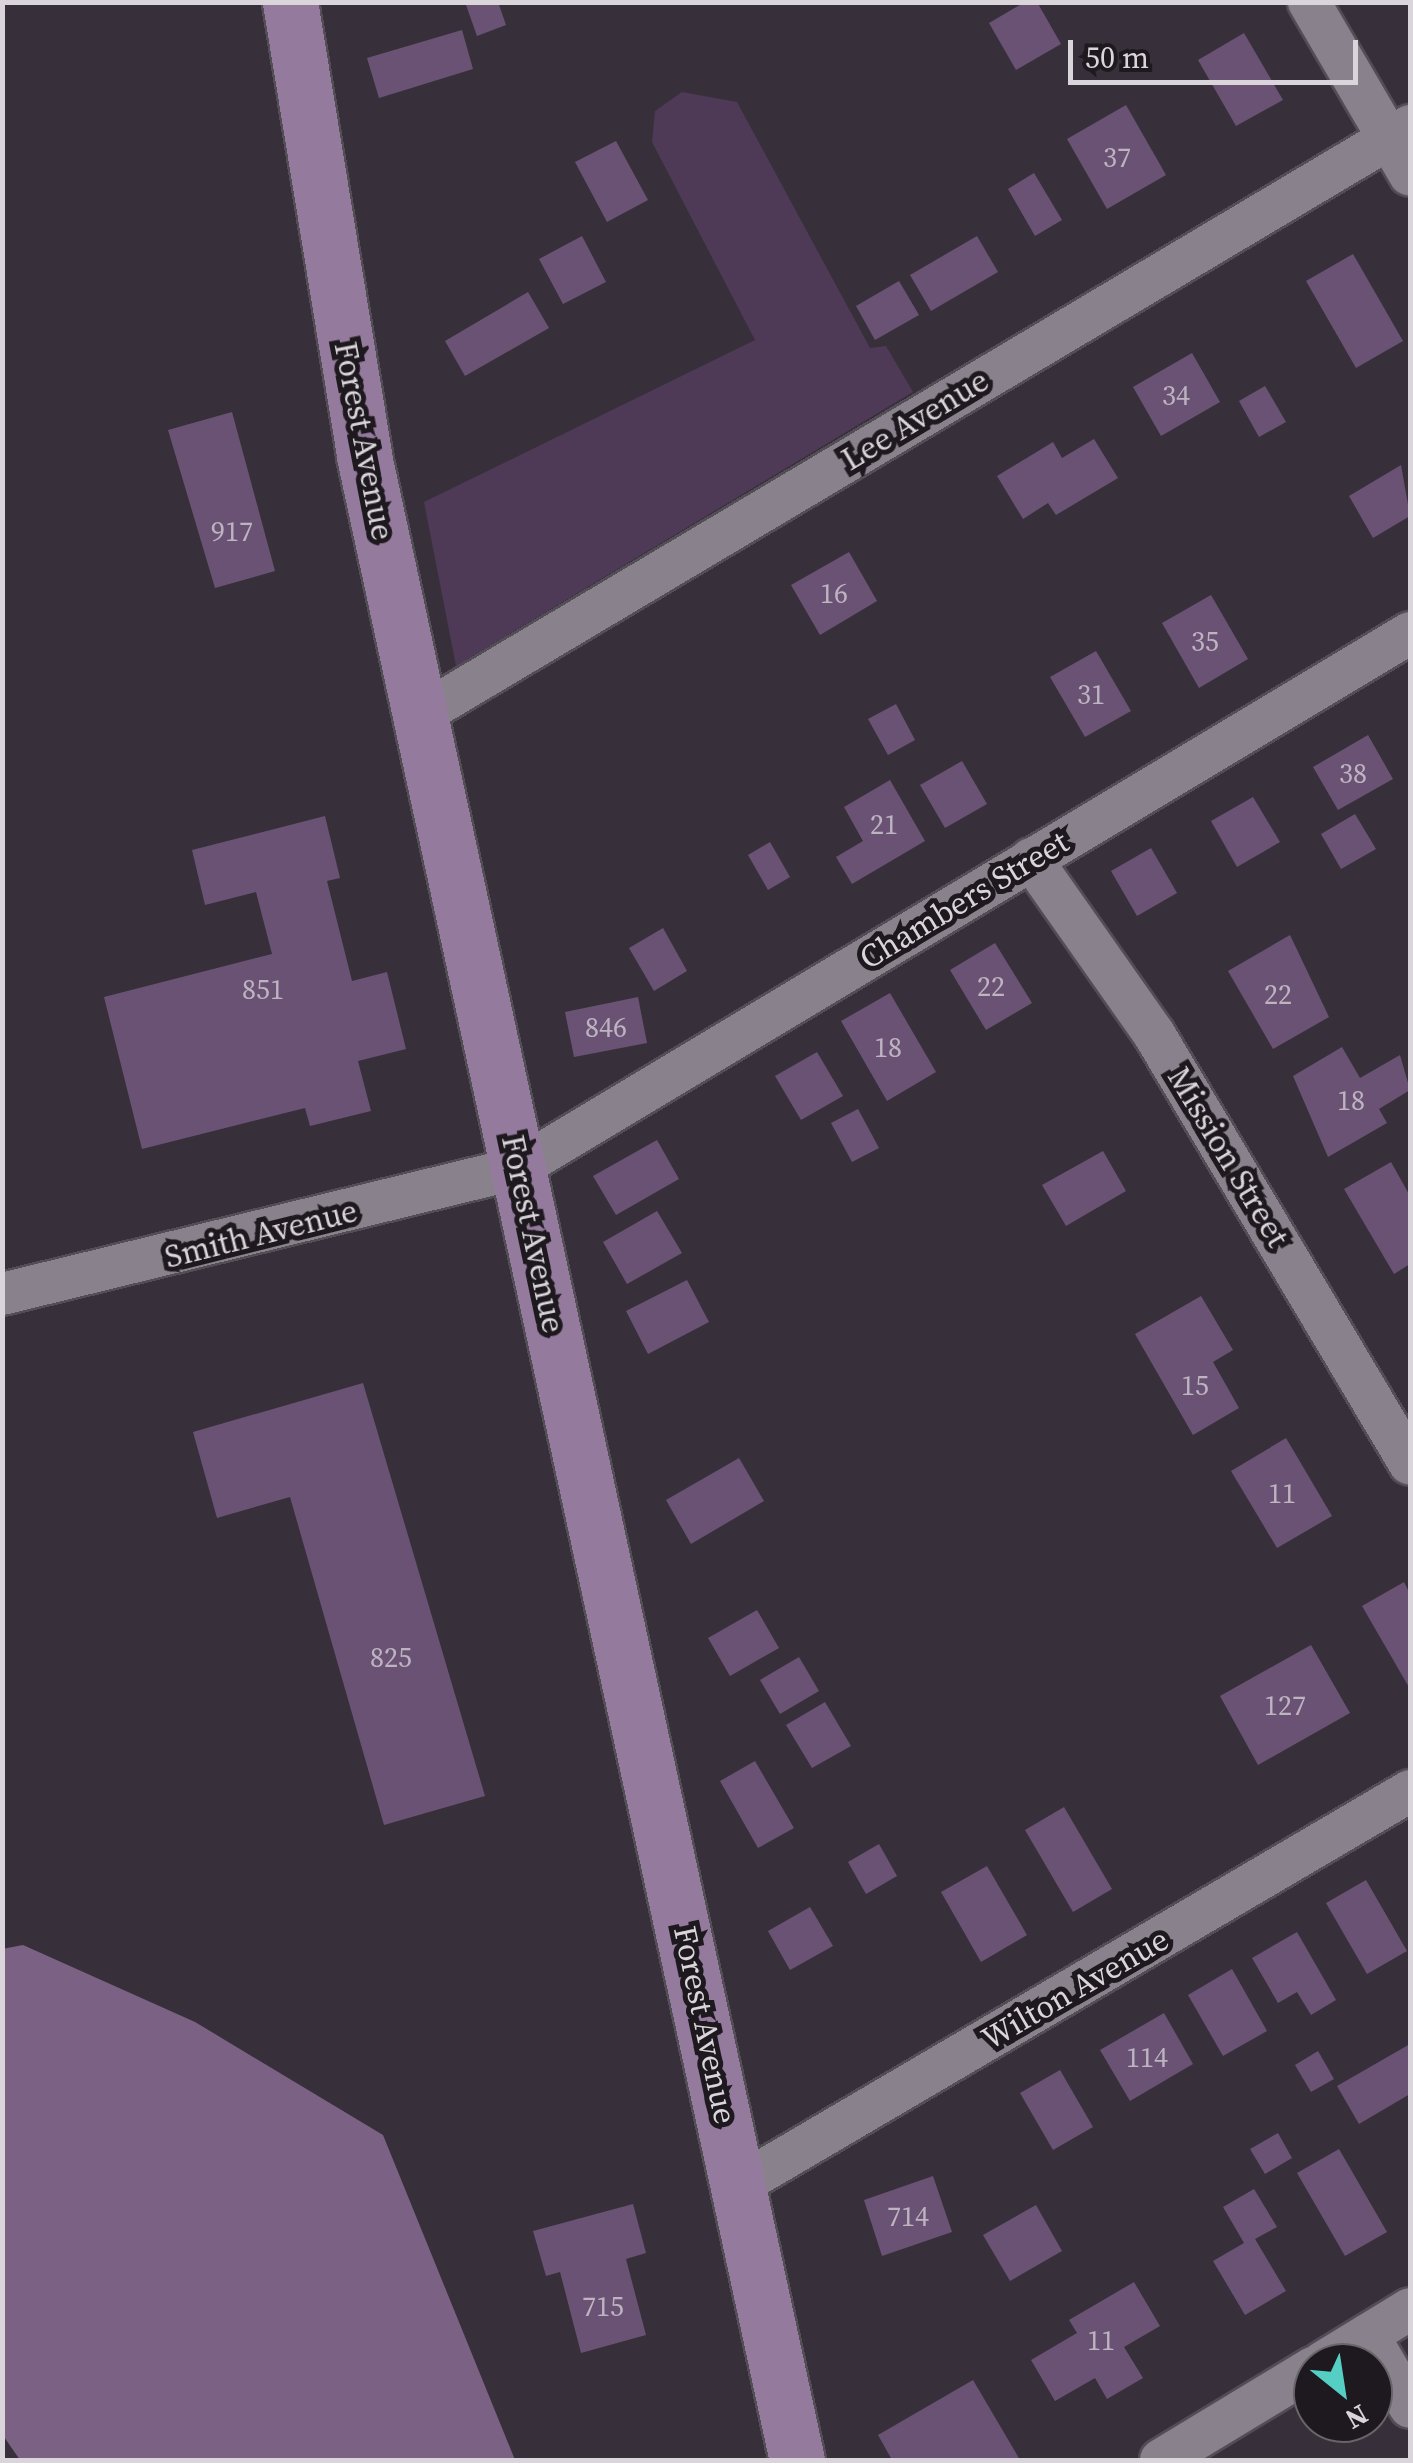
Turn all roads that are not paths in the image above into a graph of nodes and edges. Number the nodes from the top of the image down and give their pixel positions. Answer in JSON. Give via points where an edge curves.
{"nodes":[{"id":1,"x":290,"y":2,"type":"edge"},
{"id":2,"x":1309,"y":2,"type":"edge"},
{"id":3,"x":1400,"y":132,"type":"edge"},
{"id":4,"x":1410,"y":175,"type":"edge"},
{"id":5,"x":1410,"y":634,"type":"edge"},
{"id":6,"x":420,"y":715,"type":"junction"},
{"id":7,"x":1031,"y":859,"type":"junction"},
{"id":8,"x":518,"y":1168,"type":"junction"},
{"id":9,"x":2,"y":1294,"type":"edge"},
{"id":10,"x":1410,"y":1464,"type":"edge"},
{"id":11,"x":1410,"y":1791,"type":"edge"},
{"id":12,"x":739,"y":2186,"type":"junction"},
{"id":13,"x":1410,"y":2309,"type":"edge"},
{"id":14,"x":1368,"y":2335,"type":"junction"},
{"id":15,"x":1355,"y":2343,"type":"edge"},
{"id":16,"x":1293,"y":2380,"type":"edge"},
{"id":17,"x":1410,"y":2407,"type":"edge"},
{"id":18,"x":797,"y":2460,"type":"edge"},
{"id":19,"x":1161,"y":2460,"type":"edge"}],
"edges":[{"from":1,"to":6,"type":"main road","name":"Forest Avenue","via":[[364,456]]},
{"from":2,"to":3,"type":"street"},
{"from":3,"to":4,"type":"street"},
{"from":3,"to":6,"type":"street","name":"Lee Avenue"},
{"from":5,"to":7,"type":"street","name":"Chambers Street"},
{"from":6,"to":8,"type":"main road","name":"Forest Avenue"},
{"from":7,"to":8,"type":"street","name":"Chambers Street"},
{"from":7,"to":10,"type":"street","name":"Mission Street","via":[[1154,1034]]},
{"from":8,"to":9,"type":"street","name":"Smith Avenue"},
{"from":8,"to":12,"type":"main road","name":"Forest Avenue"},
{"from":11,"to":12,"type":"street","name":"Wilton Avenue"},
{"from":12,"to":18,"type":"main road","name":"Forest Avenue"},
{"from":13,"to":14,"type":"street"},
{"from":14,"to":15,"type":"street"},
{"from":14,"to":17,"type":"street"},
{"from":16,"to":19,"type":"street"}]}
